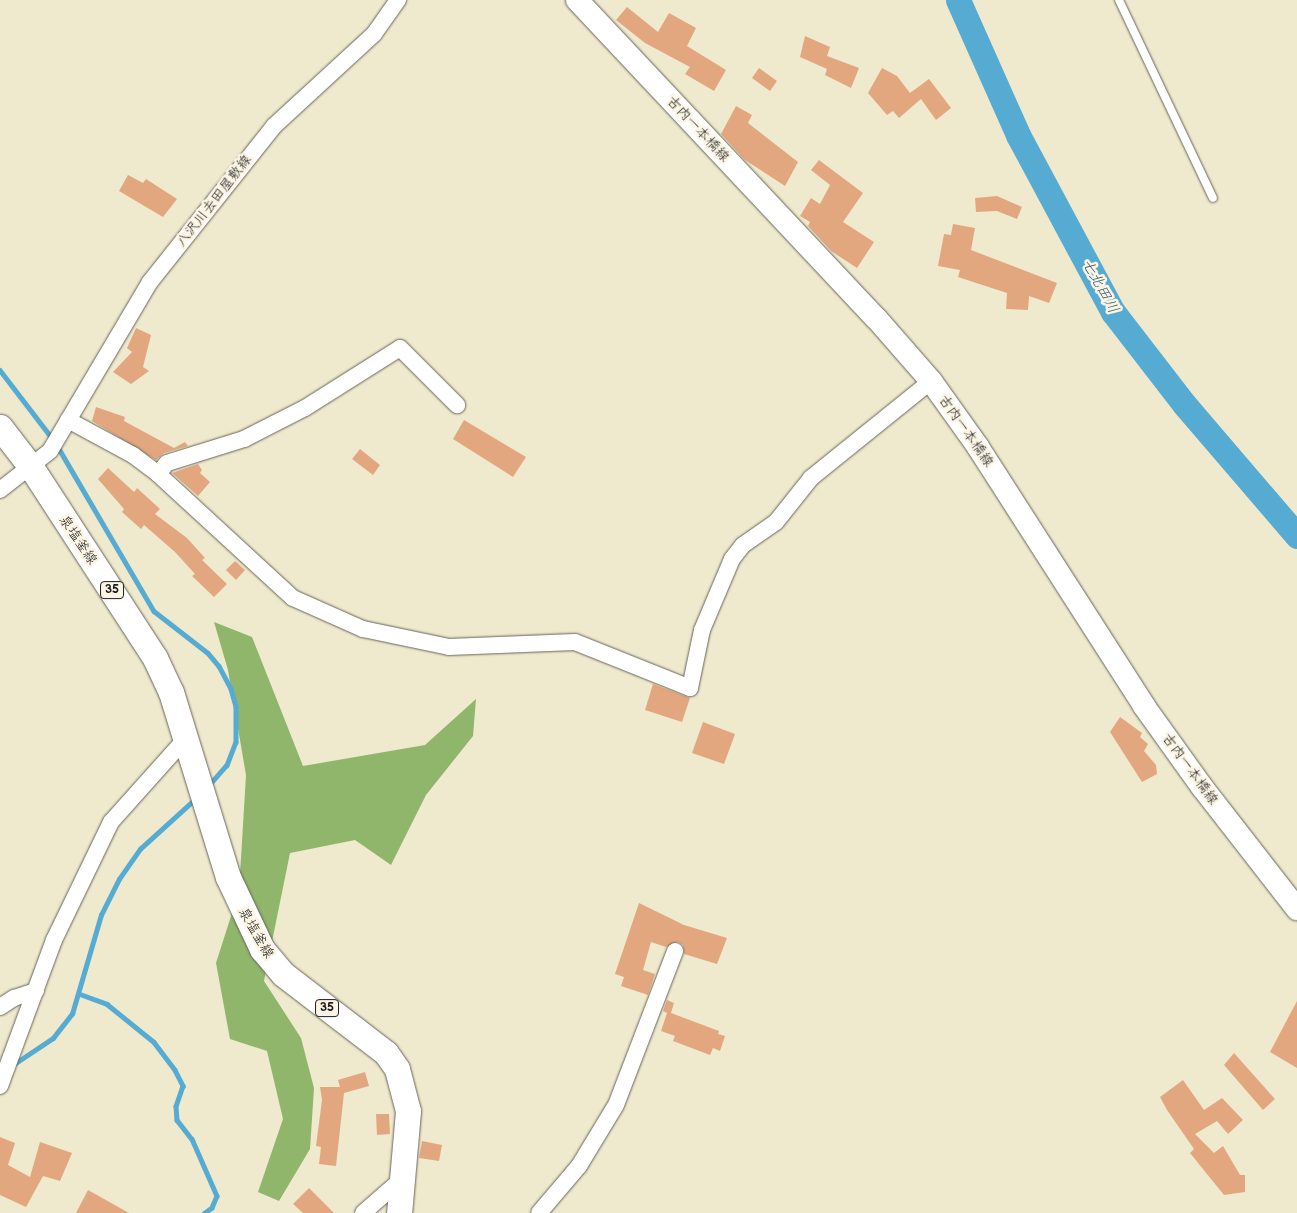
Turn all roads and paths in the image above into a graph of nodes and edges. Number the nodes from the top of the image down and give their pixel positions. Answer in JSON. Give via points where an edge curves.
{"nodes":[{"id":1,"x":398,"y":0,"type":"edge"},
{"id":2,"x":577,"y":0,"type":"edge"},
{"id":3,"x":1119,"y":0,"type":"edge"},
{"id":4,"x":1213,"y":198,"type":"dead end"},
{"id":5,"x":931,"y":381,"type":"junction"},
{"id":6,"x":457,"y":405,"type":"dead end"},
{"id":7,"x":66,"y":425,"type":"junction"},
{"id":8,"x":0,"y":427,"type":"edge"},
{"id":9,"x":36,"y":464,"type":"junction"},
{"id":10,"x":158,"y":474,"type":"junction"},
{"id":11,"x":0,"y":490,"type":"edge"},
{"id":12,"x":186,"y":738,"type":"junction"},
{"id":13,"x":1297,"y":909,"type":"edge"},
{"id":14,"x":675,"y":951,"type":"dead end"},
{"id":15,"x":36,"y":991,"type":"junction"},
{"id":16,"x":0,"y":1007,"type":"edge"},
{"id":17,"x":0,"y":1086,"type":"edge"},
{"id":18,"x":402,"y":1179,"type":"junction"},
{"id":19,"x":363,"y":1213,"type":"edge"},
{"id":20,"x":399,"y":1213,"type":"edge"},
{"id":21,"x":539,"y":1213,"type":"edge"}],
"edges":[{"from":1,"to":7,"type":"street","name":"八沢川去田屋敷線","via":[[374,34],[274,126],[150,282]]},
{"from":2,"to":5,"type":"street","name":"古内一本橋線","via":[[876,318]]},
{"from":3,"to":4,"type":"lane"},
{"from":5,"to":10,"type":"street","via":[[811,478],[776,522],[744,545],[732,559],[702,630],[690,688],[575,642],[448,647],[364,629],[293,598]]},
{"from":5,"to":13,"type":"street","name":"古内一本橋線","via":[[978,447],[1144,706]]},
{"from":6,"to":10,"type":"street","via":[[400,348],[305,408],[244,439],[167,463]]},
{"from":7,"to":9,"type":"street","name":"八沢川去田屋敷線"},
{"from":7,"to":10,"type":"street","via":[[133,455]]},
{"from":8,"to":9,"type":"main road","name":"泉塩釜線","number":"35"},
{"from":9,"to":11,"type":"street","name":"八沢川去田屋敷線"},
{"from":9,"to":12,"type":"main road","name":"泉塩釜線","number":"35","via":[[155,658],[171,692]]},
{"from":12,"to":15,"type":"street","via":[[111,822],[54,940]]},
{"from":12,"to":18,"type":"main road","name":"泉塩釜線","number":"35","via":[[228,876],[262,949],[283,974],[386,1053],[397,1069],[408,1111]]},
{"from":14,"to":21,"type":"street","via":[[616,1104],[579,1166]]},
{"from":15,"to":16,"type":"street","via":[[14,998]]},
{"from":15,"to":17,"type":"street"},
{"from":18,"to":19,"type":"street"},
{"from":18,"to":20,"type":"main road","name":"泉塩釜線","number":"35"}]}
